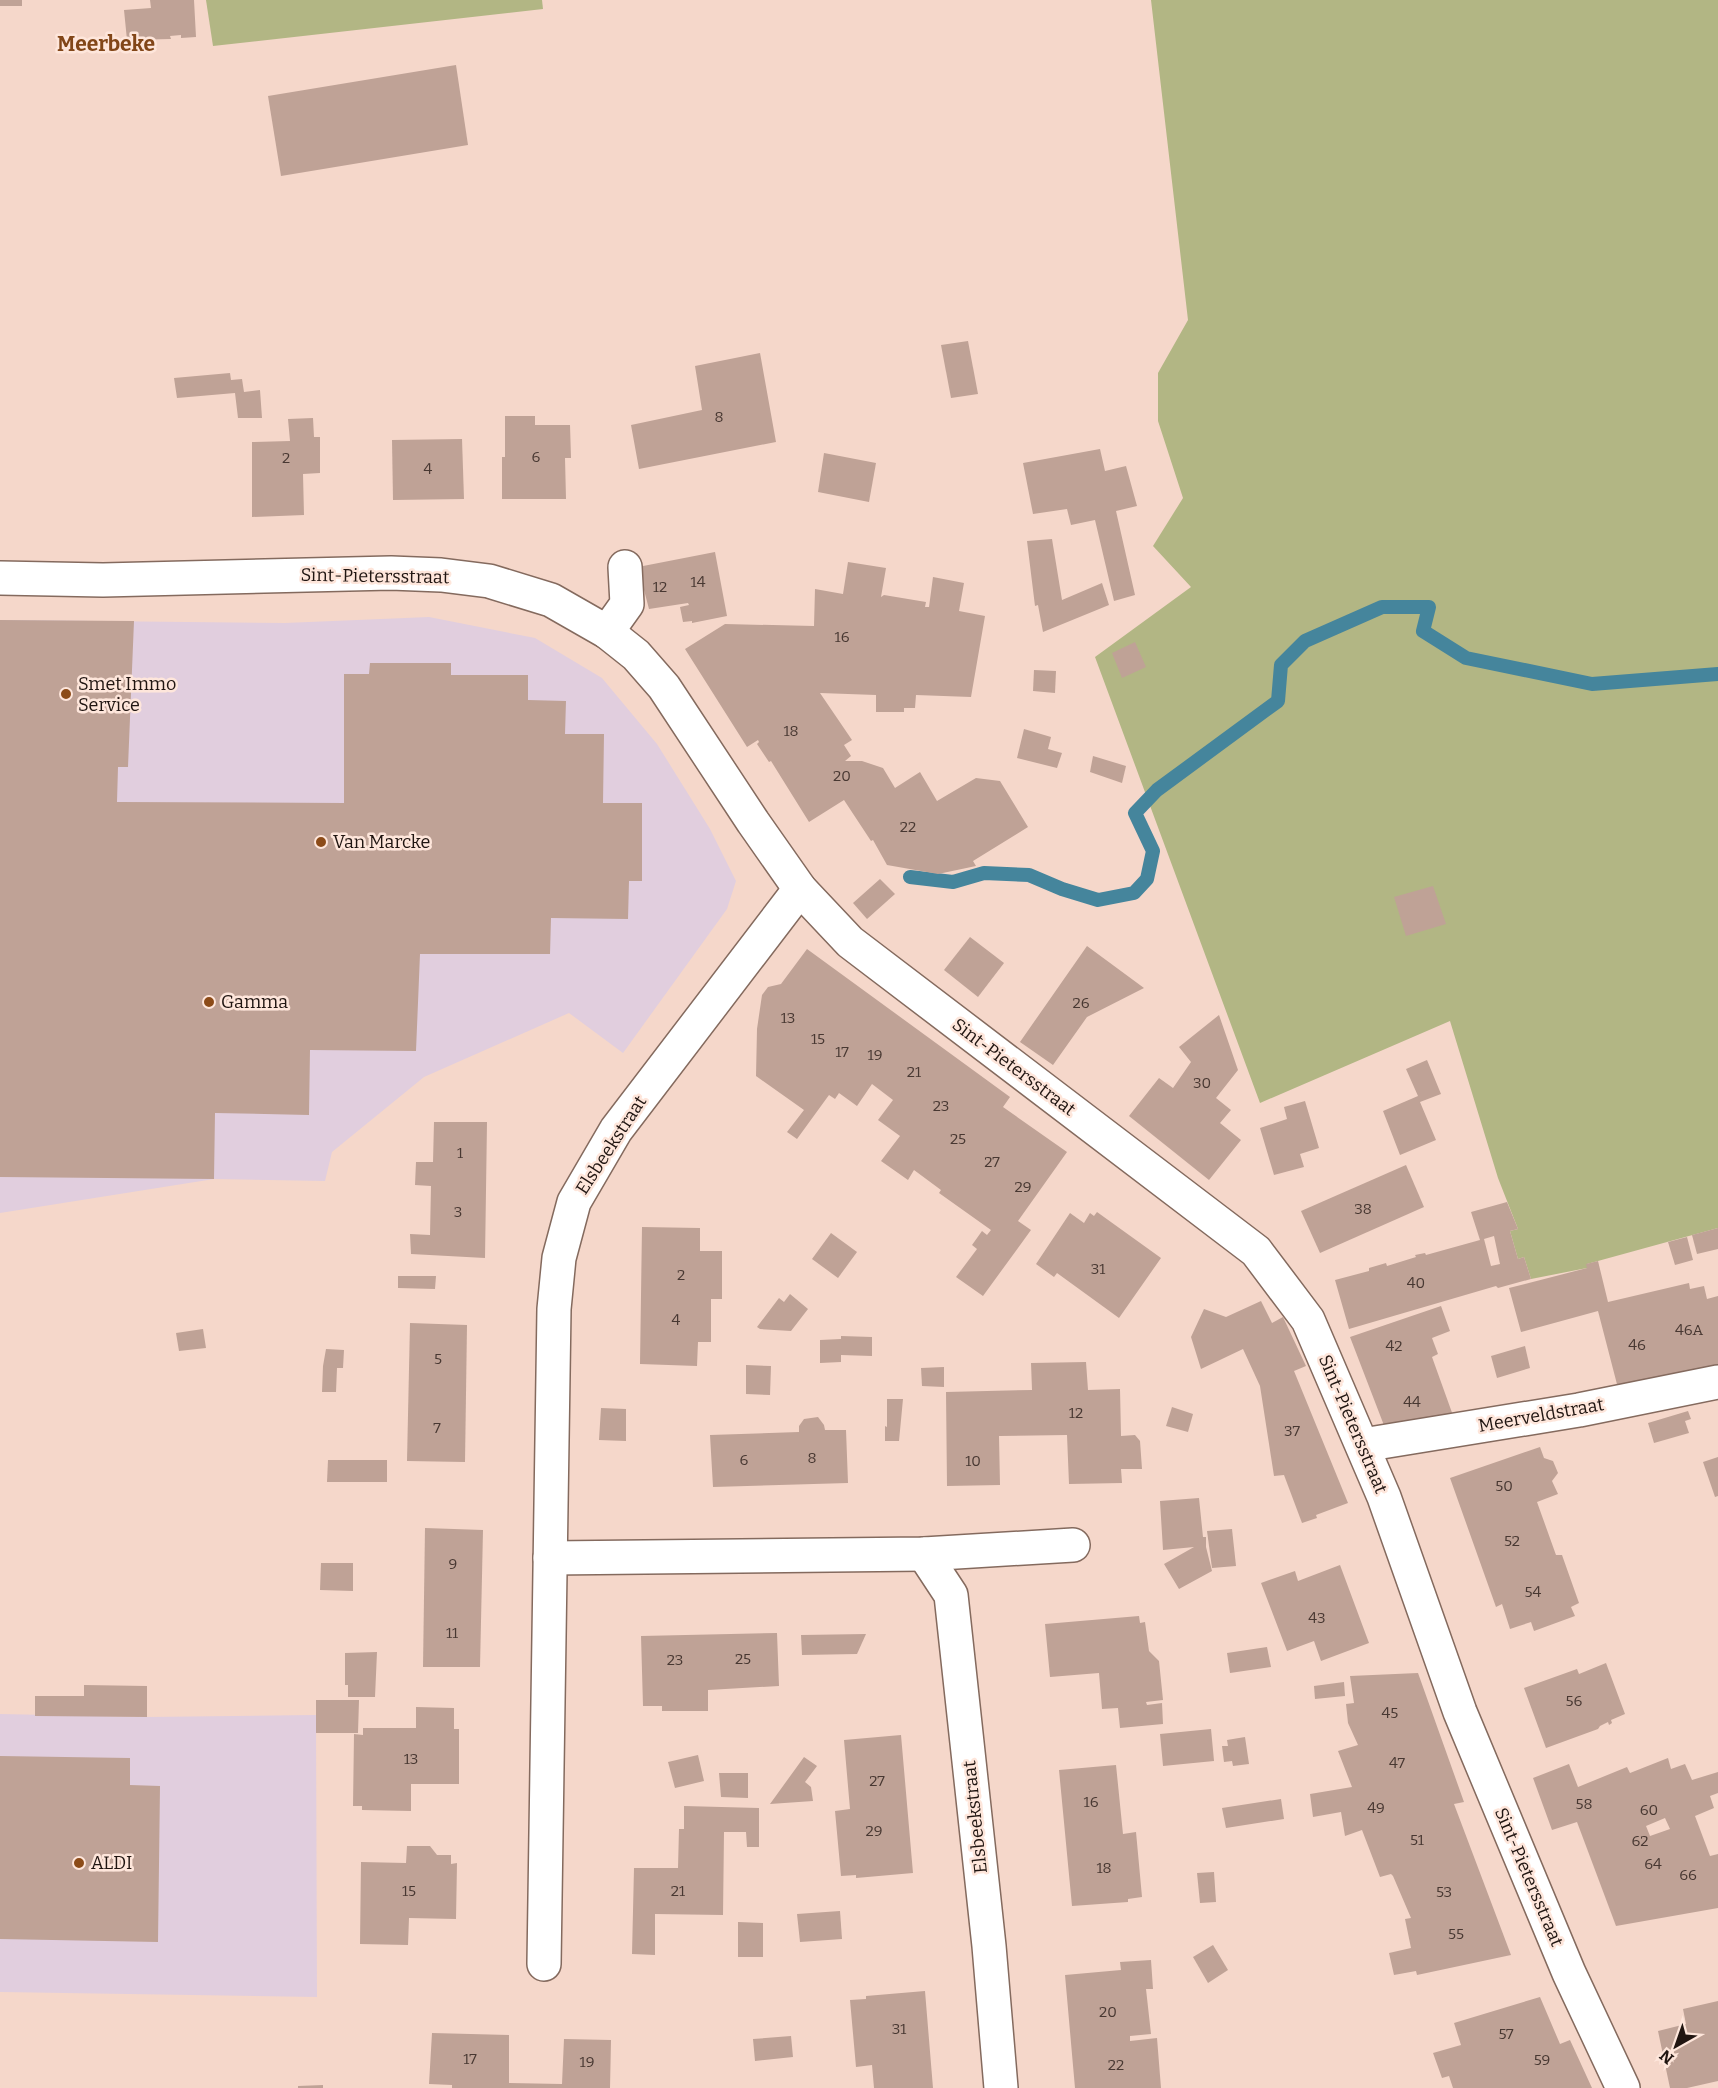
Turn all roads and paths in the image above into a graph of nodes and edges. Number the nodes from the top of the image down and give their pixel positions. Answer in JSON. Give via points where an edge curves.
{"nodes":[{"id":1,"x":625,"y":567,"type":"dead end"},
{"id":2,"x":0,"y":578,"type":"edge"},
{"id":3,"x":608,"y":632,"type":"junction"},
{"id":4,"x":800,"y":889,"type":"junction"},
{"id":5,"x":1718,"y":1382,"type":"edge"},
{"id":6,"x":1363,"y":1445,"type":"junction"},
{"id":7,"x":1073,"y":1545,"type":"dead end"},
{"id":8,"x":924,"y":1554,"type":"junction"},
{"id":9,"x":550,"y":1558,"type":"junction"},
{"id":10,"x":544,"y":1964,"type":"dead end"},
{"id":11,"x":1001,"y":2088,"type":"edge"},
{"id":12,"x":1623,"y":2088,"type":"edge"}],
"edges":[{"from":1,"to":3,"type":"street","via":[[627,604]]},
{"from":2,"to":3,"type":"street","name":"Sint-Pietersstraat","via":[[441,575],[489,581],[551,600]]},
{"from":3,"to":4,"type":"street","name":"Sint-Pietersstraat","via":[[636,655],[664,687]]},
{"from":4,"to":6,"type":"street","name":"Sint-Pietersstraat","via":[[850,942],[1256,1251],[1308,1320]]},
{"from":4,"to":9,"type":"street","name":"Elsbeekstraat","via":[[616,1130],[574,1202],[559,1258],[554,1309]]},
{"from":5,"to":6,"type":"street","name":"Meerveldstraat","via":[[1579,1410]]},
{"from":6,"to":12,"type":"street","name":"Sint-Pietersstraat","via":[[1460,1712],[1569,1973]]},
{"from":7,"to":8,"type":"street"},
{"from":8,"to":9,"type":"street"},
{"from":8,"to":11,"type":"street","name":"Elsbeekstraat","via":[[951,1595]]},
{"from":9,"to":10,"type":"street","name":"Elsbeekstraat"}]}
